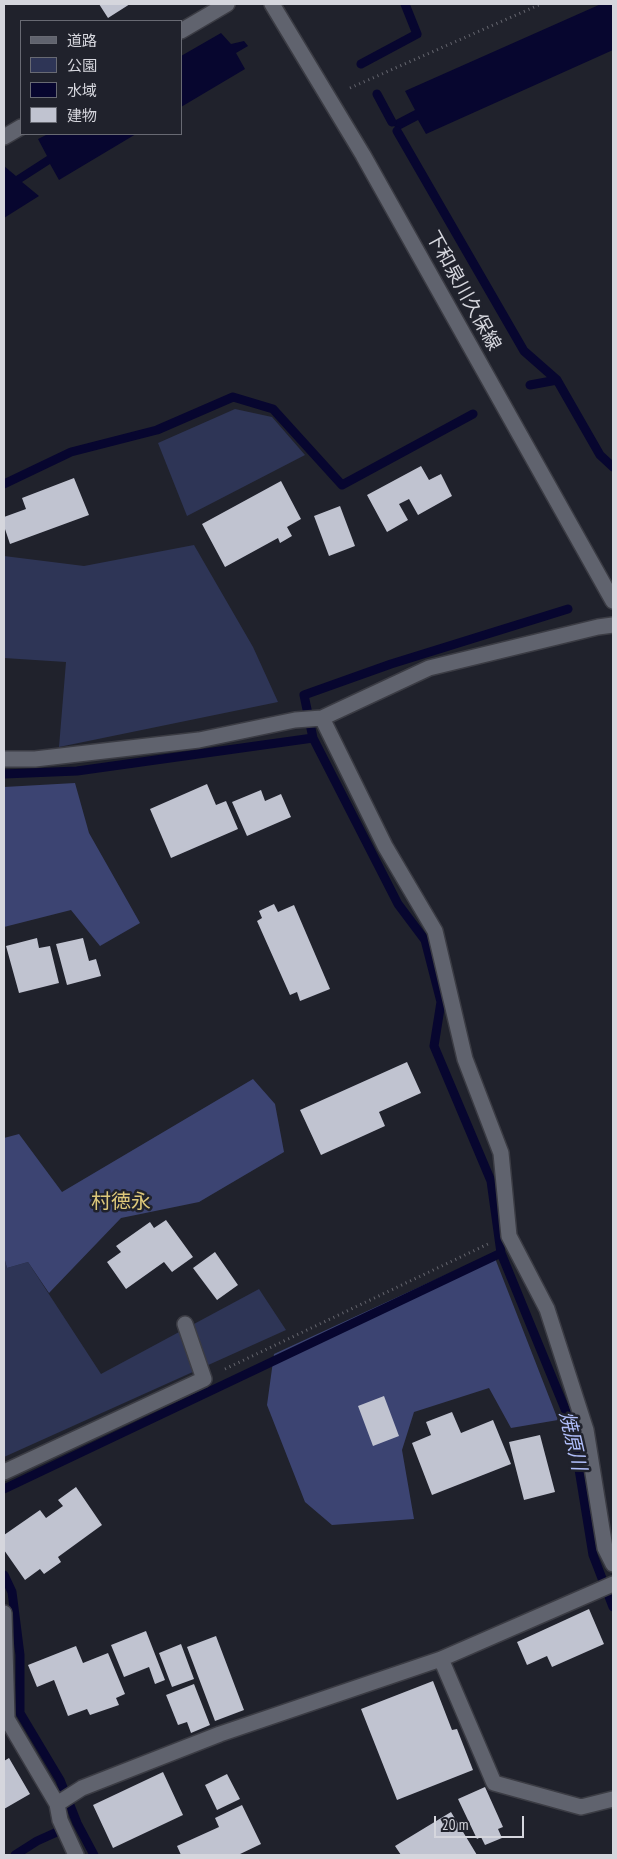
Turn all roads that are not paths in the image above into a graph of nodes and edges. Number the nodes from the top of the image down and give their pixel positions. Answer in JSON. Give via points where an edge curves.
{"nodes":[{"id":1,"x":227,"y":4,"type":"edge"},
{"id":2,"x":272,"y":4,"type":"edge"},
{"id":3,"x":182,"y":30,"type":"edge"},
{"id":4,"x":20,"y":128,"type":"edge"},
{"id":5,"x":4,"y":137,"type":"edge"},
{"id":6,"x":613,"y":601,"type":"edge"},
{"id":7,"x":613,"y":625,"type":"edge"},
{"id":8,"x":322,"y":718,"type":"junction"},
{"id":9,"x":4,"y":759,"type":"edge"},
{"id":10,"x":185,"y":1324,"type":"dead end"},
{"id":11,"x":4,"y":1472,"type":"edge"},
{"id":12,"x":613,"y":1564,"type":"edge"},
{"id":13,"x":613,"y":1584,"type":"edge"},
{"id":14,"x":4,"y":1613,"type":"edge"},
{"id":15,"x":441,"y":1659,"type":"junction"},
{"id":16,"x":613,"y":1799,"type":"edge"},
{"id":17,"x":57,"y":1804,"type":"junction"},
{"id":18,"x":73,"y":1850,"type":"edge"}],
"edges":[{"from":1,"to":3,"type":"street"},
{"from":2,"to":6,"type":"street","name":"下和泉川久保線","via":[[368,163]]},
{"from":4,"to":5,"type":"street"},
{"from":7,"to":8,"type":"street","via":[[429,668]]},
{"from":8,"to":9,"type":"street","via":[[295,720],[199,740],[35,759]]},
{"from":8,"to":12,"type":"street","via":[[385,846],[435,931],[465,1059],[501,1153],[510,1236],[547,1309],[586,1430],[606,1548]]},
{"from":10,"to":11,"type":"street","via":[[204,1379]]},
{"from":13,"to":15,"type":"street"},
{"from":14,"to":17,"type":"street","via":[[6,1719]]},
{"from":15,"to":16,"type":"street","via":[[494,1783],[581,1807]]},
{"from":15,"to":17,"type":"street","via":[[220,1734],[82,1788]]},
{"from":17,"to":18,"type":"street"}]}
